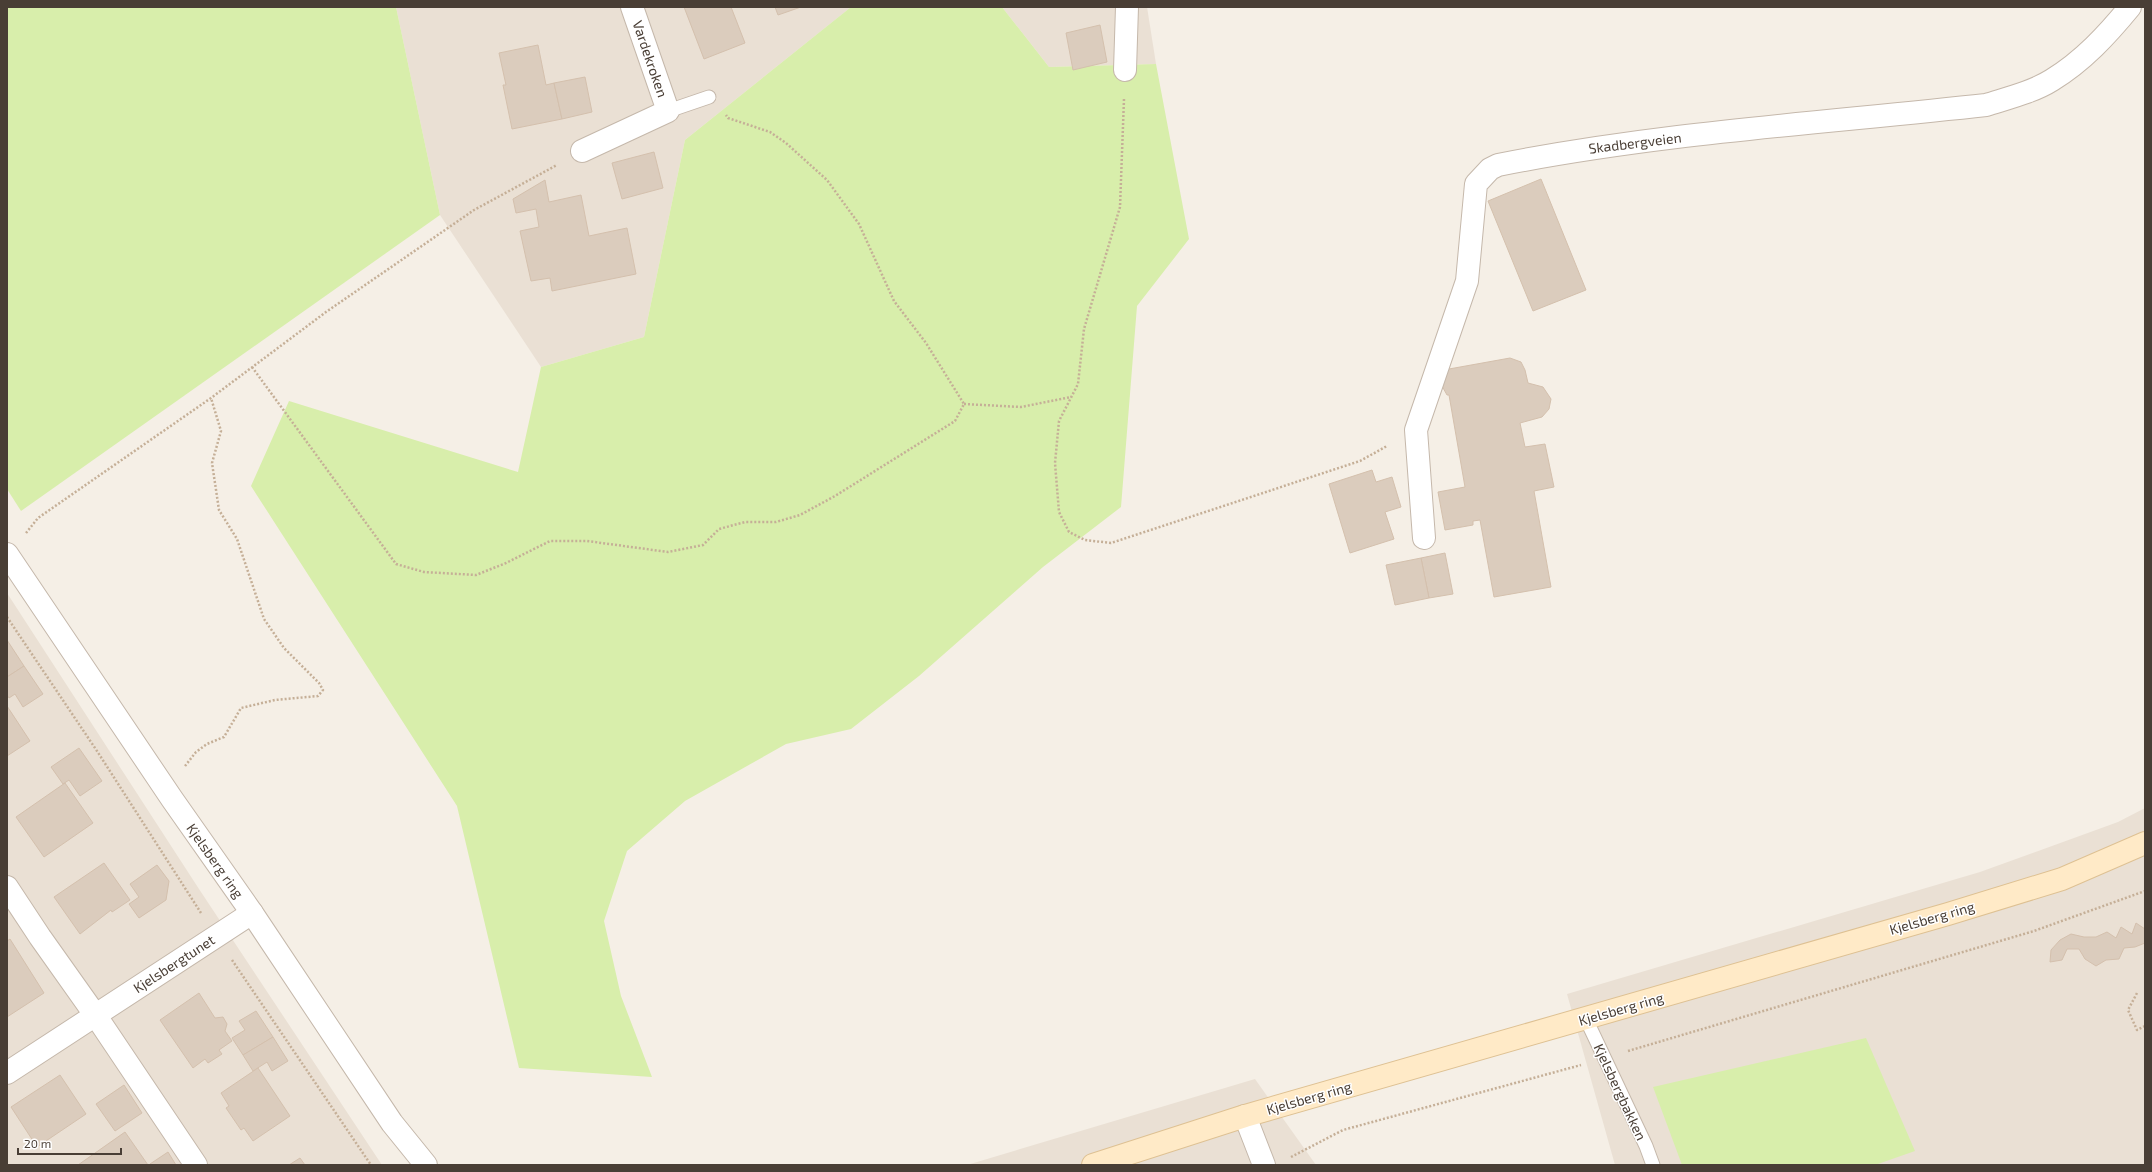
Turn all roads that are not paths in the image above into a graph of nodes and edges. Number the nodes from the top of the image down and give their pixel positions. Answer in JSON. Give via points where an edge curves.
{"nodes":[{"id":1,"x":632,"y":7,"type":"edge"},
{"id":2,"x":1127,"y":7,"type":"edge"},
{"id":3,"x":2130,"y":7,"type":"edge"},
{"id":4,"x":1125,"y":70,"type":"road end"},
{"id":5,"x":709,"y":97,"type":"road end"},
{"id":6,"x":668,"y":111,"type":"junction"},
{"id":7,"x":582,"y":151,"type":"road end"},
{"id":8,"x":1424,"y":538,"type":"dead end"},
{"id":9,"x":7,"y":554,"type":"edge"},
{"id":10,"x":2145,"y":843,"type":"edge"},
{"id":11,"x":7,"y":887,"type":"edge"},
{"id":12,"x":252,"y":913,"type":"junction"},
{"id":13,"x":96,"y":1016,"type":"junction"},
{"id":14,"x":1586,"y":1019,"type":"junction"},
{"id":15,"x":7,"y":1073,"type":"edge"},
{"id":16,"x":1246,"y":1116,"type":"junction"},
{"id":17,"x":196,"y":1165,"type":"edge"},
{"id":18,"x":426,"y":1165,"type":"edge"},
{"id":19,"x":1093,"y":1165,"type":"edge"},
{"id":20,"x":1264,"y":1165,"type":"edge"},
{"id":21,"x":1653,"y":1165,"type":"edge"}],
"edges":[{"from":1,"to":6,"type":"street","name":"Vardekroken"},
{"from":2,"to":4,"type":"street"},
{"from":3,"to":8,"type":"street","name":"Skadbergveien","via":[[2088,53],[2051,81],[1986,105],[1727,131],[1563,152],[1498,165],[1490,169],[1476,184],[1467,281],[1416,430]]},
{"from":5,"to":6,"type":"lane"},
{"from":6,"to":7,"type":"street","name":"Vardekroken"},
{"from":9,"to":12,"type":"street","name":"Kjelsberg ring"},
{"from":10,"to":14,"type":"street","name":"Kjelsberg ring","via":[[2062,879]]},
{"from":11,"to":13,"type":"street"},
{"from":12,"to":13,"type":"street","name":"Kjelsbergtunet"},
{"from":12,"to":18,"type":"street","name":"Kjelsberg ring","via":[[392,1123]]},
{"from":13,"to":15,"type":"street","name":"Kjelsbergtunet"},
{"from":13,"to":17,"type":"street"},
{"from":14,"to":16,"type":"street","name":"Kjelsberg ring"},
{"from":14,"to":21,"type":"lane","name":"Kjelsbergbakken"},
{"from":16,"to":19,"type":"street","name":"Kjelsberg ring"},
{"from":16,"to":20,"type":"street"}]}
